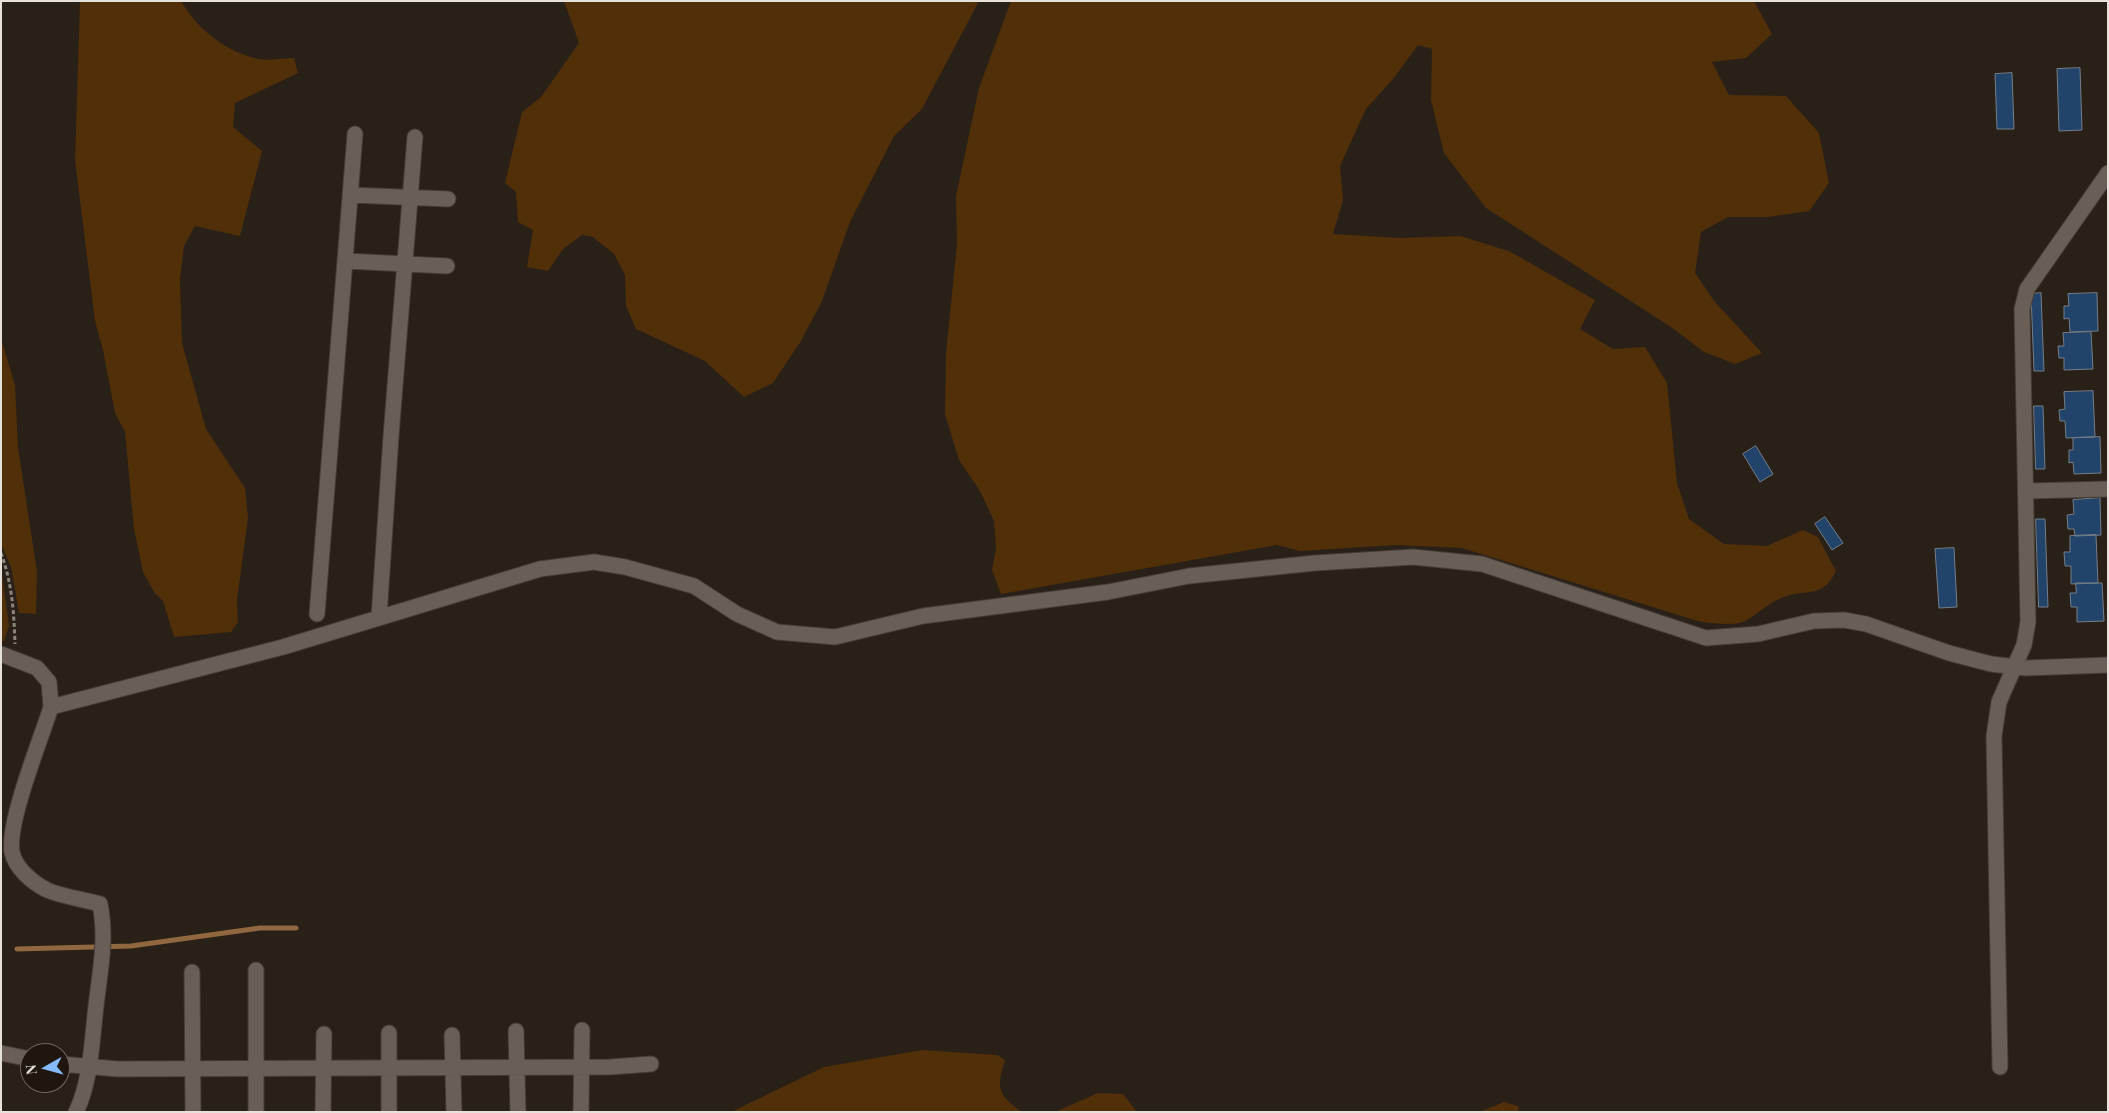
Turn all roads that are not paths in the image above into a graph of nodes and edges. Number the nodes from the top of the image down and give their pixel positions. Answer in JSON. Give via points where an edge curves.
{"nodes":[{"id":1,"x":355,"y":134,"type":"dead end"},
{"id":2,"x":415,"y":137,"type":"dead end"},
{"id":3,"x":2108,"y":173,"type":"edge"},
{"id":4,"x":351,"y":195,"type":"junction"},
{"id":5,"x":410,"y":198,"type":"junction"},
{"id":6,"x":448,"y":199,"type":"dead end"},
{"id":7,"x":346,"y":261,"type":"junction"},
{"id":8,"x":405,"y":264,"type":"junction"},
{"id":9,"x":447,"y":266,"type":"dead end"},
{"id":10,"x":2108,"y":489,"type":"edge"},
{"id":11,"x":2027,"y":491,"type":"junction"},
{"id":12,"x":317,"y":614,"type":"dead end"},
{"id":13,"x":379,"y":617,"type":"junction"},
{"id":14,"x":1,"y":654,"type":"edge"},
{"id":15,"x":2108,"y":665,"type":"edge"},
{"id":16,"x":2014,"y":667,"type":"junction"},
{"id":17,"x":51,"y":707,"type":"junction"},
{"id":18,"x":256,"y":970,"type":"dead end"},
{"id":19,"x":192,"y":972,"type":"dead end"},
{"id":20,"x":582,"y":1030,"type":"dead end"},
{"id":21,"x":516,"y":1031,"type":"dead end"},
{"id":22,"x":389,"y":1033,"type":"dead end"},
{"id":23,"x":324,"y":1034,"type":"dead end"},
{"id":24,"x":452,"y":1035,"type":"dead end"},
{"id":25,"x":1,"y":1053,"type":"edge"},
{"id":26,"x":20,"y":1057,"type":"edge"},
{"id":27,"x":651,"y":1064,"type":"dead end"},
{"id":28,"x":70,"y":1065,"type":"edge"},
{"id":29,"x":517,"y":1067,"type":"junction"},
{"id":30,"x":582,"y":1067,"type":"junction"},
{"id":31,"x":2000,"y":1067,"type":"dead end"},
{"id":32,"x":88,"y":1068,"type":"junction"},
{"id":33,"x":323,"y":1068,"type":"junction"},
{"id":34,"x":389,"y":1068,"type":"junction"},
{"id":35,"x":453,"y":1068,"type":"junction"},
{"id":36,"x":193,"y":1069,"type":"junction"},
{"id":37,"x":256,"y":1069,"type":"junction"},
{"id":38,"x":76,"y":1112,"type":"edge"},
{"id":39,"x":193,"y":1112,"type":"edge"},
{"id":40,"x":256,"y":1112,"type":"edge"},
{"id":41,"x":323,"y":1112,"type":"edge"},
{"id":42,"x":389,"y":1112,"type":"edge"},
{"id":43,"x":454,"y":1112,"type":"edge"},
{"id":44,"x":518,"y":1112,"type":"edge"},
{"id":45,"x":581,"y":1112,"type":"edge"}],
"edges":[{"from":1,"to":4,"type":"street"},
{"from":2,"to":5,"type":"street"},
{"from":3,"to":11,"type":"street","via":[[2024,296]]},
{"from":4,"to":5,"type":"street"},
{"from":4,"to":7,"type":"street"},
{"from":5,"to":6,"type":"street"},
{"from":5,"to":8,"type":"street"},
{"from":7,"to":8,"type":"street"},
{"from":7,"to":12,"type":"street"},
{"from":8,"to":9,"type":"street"},
{"from":8,"to":13,"type":"street"},
{"from":10,"to":11,"type":"street"},
{"from":11,"to":16,"type":"street","via":[[2028,622],[2024,644]]},
{"from":13,"to":16,"type":"street","via":[[540,569],[594,562],[694,586],[737,614],[777,632],[835,637],[923,616],[1108,592],[1189,576],[1414,557],[1482,564],[1706,638],[1758,634],[1814,621],[1844,620],[1866,624],[1948,653]]},
{"from":13,"to":17,"type":"street","via":[[284,647]]},
{"from":14,"to":17,"type":"street","via":[[38,668],[49,682]]},
{"from":15,"to":16,"type":"street"},
{"from":16,"to":31,"type":"street","via":[[1999,702],[1994,736]]},
{"from":17,"to":32,"type":"street","via":[[20,803],[12,853],[19,867],[48,891],[100,904],[103,959]]},
{"from":18,"to":37,"type":"street"},
{"from":19,"to":36,"type":"street"},
{"from":20,"to":30,"type":"street"},
{"from":21,"to":29,"type":"street"},
{"from":22,"to":34,"type":"street"},
{"from":23,"to":33,"type":"street"},
{"from":24,"to":35,"type":"street"},
{"from":25,"to":26,"type":"street"},
{"from":27,"to":30,"type":"street"},
{"from":28,"to":32,"type":"street"},
{"from":29,"to":30,"type":"street"},
{"from":29,"to":35,"type":"street"},
{"from":29,"to":44,"type":"street"},
{"from":30,"to":45,"type":"street"},
{"from":32,"to":36,"type":"street"},
{"from":32,"to":38,"type":"street"},
{"from":33,"to":34,"type":"street"},
{"from":33,"to":37,"type":"street"},
{"from":33,"to":41,"type":"street"},
{"from":34,"to":35,"type":"street"},
{"from":34,"to":42,"type":"street"},
{"from":35,"to":43,"type":"street"},
{"from":36,"to":37,"type":"street"},
{"from":36,"to":39,"type":"street"},
{"from":37,"to":40,"type":"street"}]}
